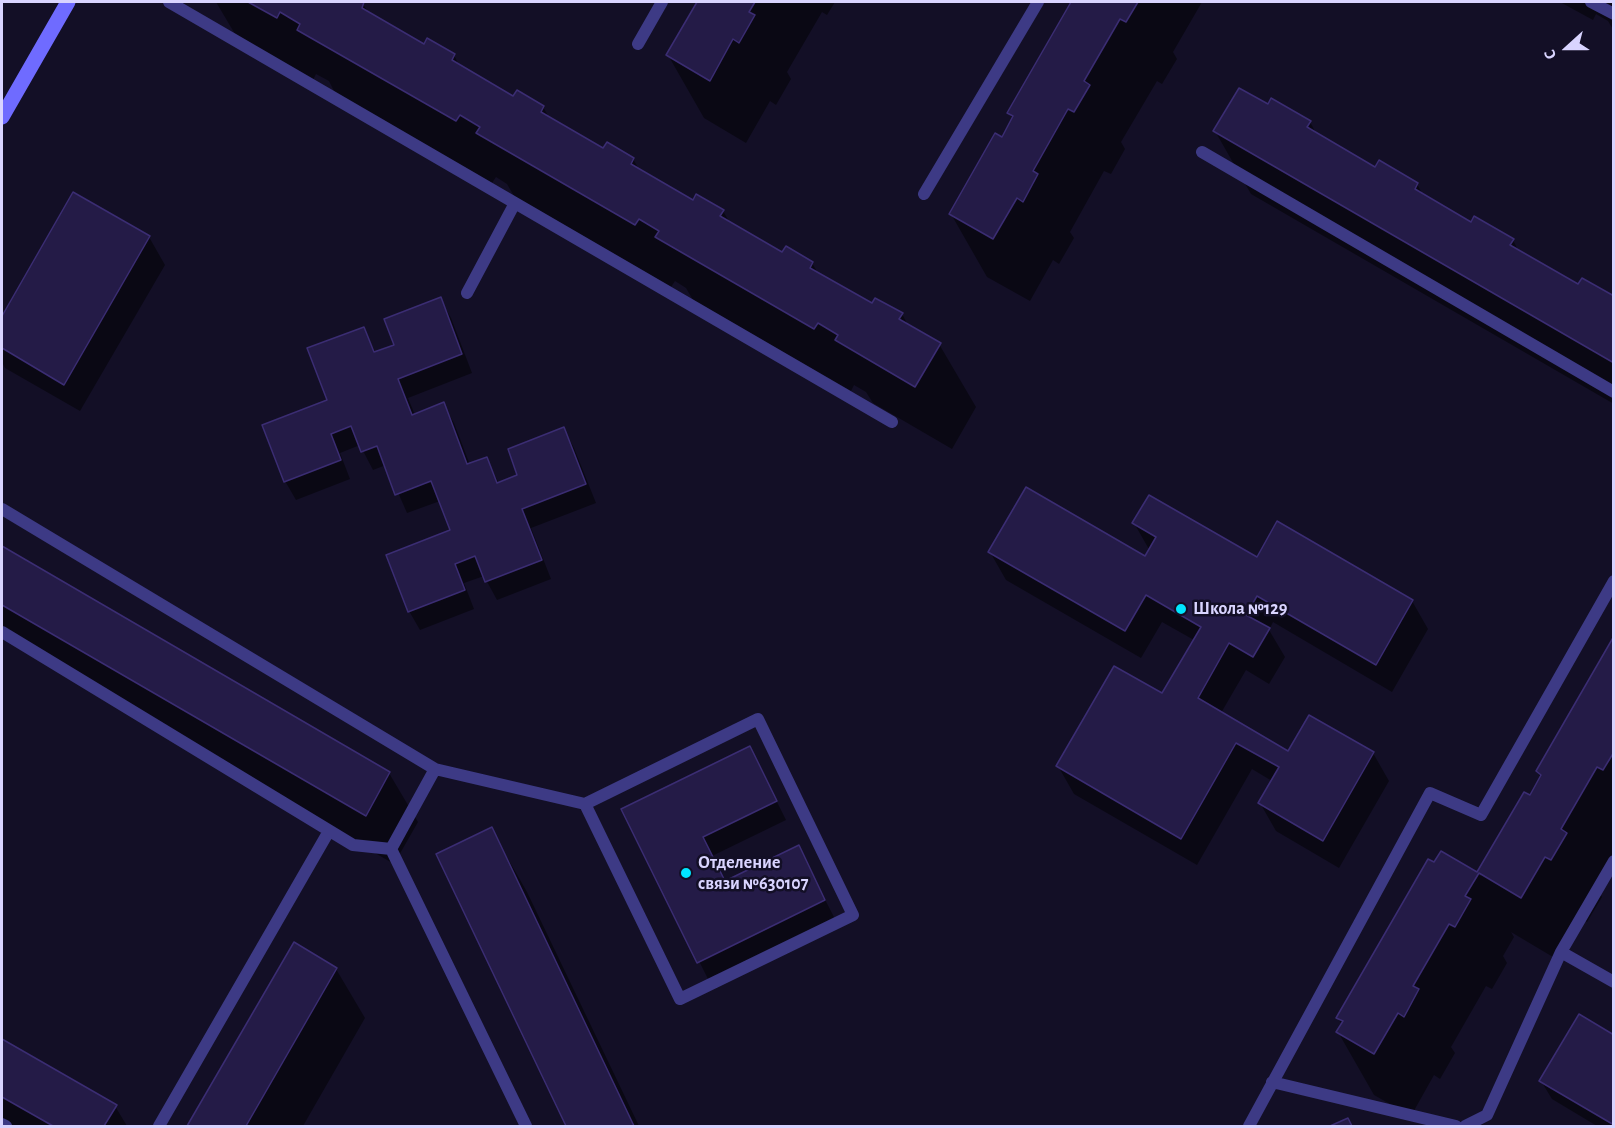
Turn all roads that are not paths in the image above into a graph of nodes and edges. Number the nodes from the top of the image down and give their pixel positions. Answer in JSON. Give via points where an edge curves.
{"nodes":[{"id":1,"x":68,"y":2,"type":"edge"},
{"id":2,"x":169,"y":2,"type":"edge"},
{"id":3,"x":662,"y":2,"type":"edge"},
{"id":4,"x":1038,"y":2,"type":"edge"},
{"id":5,"x":1591,"y":2,"type":"edge"},
{"id":6,"x":1614,"y":14,"type":"edge"},
{"id":7,"x":638,"y":44,"type":"dead end"},
{"id":8,"x":2,"y":117,"type":"edge"},
{"id":9,"x":1202,"y":152,"type":"dead end"},
{"id":10,"x":924,"y":195,"type":"dead end"},
{"id":11,"x":515,"y":203,"type":"junction"},
{"id":12,"x":467,"y":293,"type":"dead end"},
{"id":13,"x":1614,"y":392,"type":"edge"},
{"id":14,"x":892,"y":422,"type":"dead end"},
{"id":15,"x":2,"y":508,"type":"edge"},
{"id":16,"x":1614,"y":581,"type":"edge"},
{"id":17,"x":2,"y":632,"type":"edge"},
{"id":18,"x":435,"y":769,"type":"junction"},
{"id":19,"x":585,"y":804,"type":"junction"},
{"id":20,"x":329,"y":831,"type":"junction"},
{"id":21,"x":392,"y":849,"type":"junction"},
{"id":22,"x":1614,"y":861,"type":"edge"},
{"id":23,"x":1561,"y":952,"type":"junction"},
{"id":24,"x":1614,"y":982,"type":"edge"},
{"id":25,"x":1272,"y":1082,"type":"junction"},
{"id":26,"x":2,"y":1124,"type":"edge"},
{"id":27,"x":6,"y":1126,"type":"edge"},
{"id":28,"x":159,"y":1126,"type":"edge"},
{"id":29,"x":526,"y":1126,"type":"edge"},
{"id":30,"x":1249,"y":1126,"type":"edge"},
{"id":31,"x":1456,"y":1126,"type":"edge"},
{"id":32,"x":1465,"y":1126,"type":"edge"}],
"edges":[{"from":1,"to":8,"type":"street"},
{"from":2,"to":11,"type":"lane"},
{"from":3,"to":7,"type":"lane"},
{"from":4,"to":10,"type":"lane"},
{"from":5,"to":6,"type":"lane"},
{"from":9,"to":13,"type":"lane"},
{"from":11,"to":12,"type":"lane"},
{"from":11,"to":14,"type":"lane"},
{"from":15,"to":18,"type":"lane"},
{"from":16,"to":25,"type":"lane","via":[[1481,815],[1430,793]]},
{"from":17,"to":20,"type":"lane"},
{"from":18,"to":19,"type":"lane"},
{"from":18,"to":21,"type":"lane"},
{"from":19,"to":19,"type":"lane","via":[[680,999],[854,915],[758,719]]},
{"from":20,"to":21,"type":"lane","via":[[353,846]]},
{"from":20,"to":28,"type":"lane"},
{"from":21,"to":29,"type":"lane"},
{"from":22,"to":23,"type":"lane"},
{"from":23,"to":24,"type":"lane"},
{"from":23,"to":32,"type":"lane","via":[[1487,1115]]},
{"from":25,"to":30,"type":"lane"},
{"from":25,"to":31,"type":"lane"},
{"from":26,"to":27,"type":"lane"}]}
